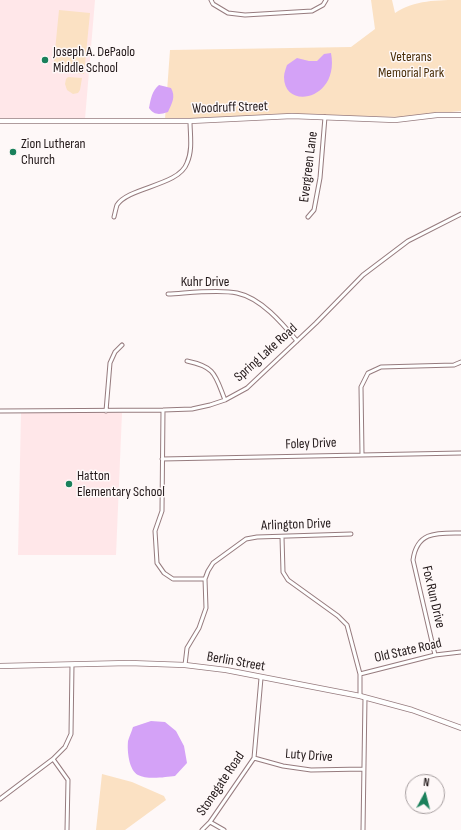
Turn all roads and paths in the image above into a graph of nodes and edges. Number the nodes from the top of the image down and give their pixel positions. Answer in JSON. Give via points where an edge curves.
{"nodes":[{"id":1,"x":211,"y":0,"type":"edge"},
{"id":2,"x":326,"y":0,"type":"edge"},
{"id":3,"x":461,"y":115,"type":"edge"},
{"id":4,"x":325,"y":117,"type":"junction"},
{"id":5,"x":0,"y":121,"type":"edge"},
{"id":6,"x":190,"y":121,"type":"junction"},
{"id":7,"x":461,"y":214,"type":"edge"},
{"id":8,"x":114,"y":217,"type":"dead end"},
{"id":9,"x":308,"y":218,"type":"dead end"},
{"id":10,"x":168,"y":294,"type":"dead end"},
{"id":11,"x":297,"y":340,"type":"junction"},
{"id":12,"x":122,"y":345,"type":"dead end"},
{"id":13,"x":187,"y":361,"type":"dead end"},
{"id":14,"x":461,"y":362,"type":"edge"},
{"id":15,"x":225,"y":400,"type":"junction"},
{"id":16,"x":163,"y":410,"type":"junction"},
{"id":17,"x":0,"y":411,"type":"edge"},
{"id":18,"x":106,"y":411,"type":"junction"},
{"id":19,"x":461,"y":453,"type":"edge"},
{"id":20,"x":362,"y":454,"type":"junction"},
{"id":21,"x":162,"y":459,"type":"junction"},
{"id":22,"x":461,"y":532,"type":"edge"},
{"id":23,"x":351,"y":534,"type":"dead end"},
{"id":24,"x":282,"y":537,"type":"junction"},
{"id":25,"x":205,"y":579,"type":"junction"},
{"id":26,"x":461,"y":652,"type":"edge"},
{"id":27,"x":435,"y":655,"type":"junction"},
{"id":28,"x":185,"y":665,"type":"junction"},
{"id":29,"x":0,"y":666,"type":"edge"},
{"id":30,"x":72,"y":666,"type":"junction"},
{"id":31,"x":360,"y":674,"type":"junction"},
{"id":32,"x":261,"y":678,"type":"junction"},
{"id":33,"x":362,"y":697,"type":"junction"},
{"id":34,"x":461,"y":728,"type":"edge"},
{"id":35,"x":254,"y":758,"type":"junction"},
{"id":36,"x":53,"y":759,"type":"junction"},
{"id":37,"x":363,"y":769,"type":"junction"},
{"id":38,"x":0,"y":799,"type":"edge"},
{"id":39,"x":210,"y":822,"type":"junction"},
{"id":40,"x":67,"y":830,"type":"edge"},
{"id":41,"x":202,"y":830,"type":"edge"},
{"id":42,"x":224,"y":830,"type":"edge"},
{"id":43,"x":362,"y":830,"type":"edge"}],
"edges":[{"from":1,"to":2,"type":"street","via":[[228,13],[245,14],[312,11]]},
{"from":3,"to":4,"type":"main road","name":"Woodruff Street","via":[[395,120]]},
{"from":4,"to":6,"type":"main road","name":"Woodruff Street"},
{"from":4,"to":9,"type":"street","name":"Evergreen Lane","via":[[320,178],[314,210]]},
{"from":5,"to":6,"type":"main road","name":"Woodruff Street"},
{"from":6,"to":8,"type":"street","via":[[190,153],[187,165],[180,173],[124,198],[117,205]]},
{"from":7,"to":11,"type":"street","name":"Spring Lake Road","via":[[408,241],[362,275]]},
{"from":10,"to":11,"type":"street","name":"Kuhr Drive","via":[[238,293],[250,298],[282,322]]},
{"from":11,"to":15,"type":"street","name":"Spring Lake Road","via":[[247,388]]},
{"from":12,"to":18,"type":"street","via":[[110,363]]},
{"from":13,"to":15,"type":"street","via":[[207,366],[214,373]]},
{"from":14,"to":20,"type":"street","via":[[454,365],[381,367],[368,373],[360,387]]},
{"from":15,"to":16,"type":"street","name":"Spring Lake Road","via":[[192,409]]},
{"from":16,"to":18,"type":"street","name":"Spring Lake Road"},
{"from":16,"to":21,"type":"street"},
{"from":17,"to":18,"type":"street","name":"Spring Lake Road"},
{"from":19,"to":20,"type":"street","name":"Foley Drive"},
{"from":20,"to":21,"type":"street","name":"Foley Drive"},
{"from":21,"to":25,"type":"street","via":[[162,511],[156,531],[157,562],[164,573],[173,579]]},
{"from":22,"to":27,"type":"street","name":"Fox Run Drive","via":[[436,533],[423,538],[414,549],[413,560]]},
{"from":23,"to":24,"type":"street","name":"Arlington Drive"},
{"from":24,"to":25,"type":"street","name":"Arlington Drive","via":[[246,539],[213,563]]},
{"from":24,"to":31,"type":"street","via":[[284,572],[288,580],[347,625]]},
{"from":25,"to":28,"type":"street","via":[[206,608],[187,648]]},
{"from":26,"to":27,"type":"street","name":"Old State Road"},
{"from":27,"to":31,"type":"street","name":"Old State Road"},
{"from":28,"to":30,"type":"main road","name":"Berlin Street","via":[[129,663]]},
{"from":28,"to":32,"type":"main road","name":"Berlin Street"},
{"from":29,"to":30,"type":"main road","name":"Berlin Street"},
{"from":30,"to":36,"type":"street","via":[[71,734],[65,747]]},
{"from":31,"to":33,"type":"street"},
{"from":32,"to":33,"type":"main road","name":"Berlin Street"},
{"from":32,"to":35,"type":"street","name":"Stonegate Road"},
{"from":33,"to":34,"type":"main road","name":"Berlin Street","via":[[412,710]]},
{"from":33,"to":37,"type":"street"},
{"from":35,"to":37,"type":"street","name":"Luty Drive","via":[[311,770]]},
{"from":35,"to":39,"type":"street","name":"Stonegate Road"},
{"from":36,"to":38,"type":"street"},
{"from":36,"to":40,"type":"street","via":[[68,780]]},
{"from":37,"to":43,"type":"street"},
{"from":39,"to":41,"type":"street","name":"Stonegate Road"},
{"from":39,"to":42,"type":"street"}]}
